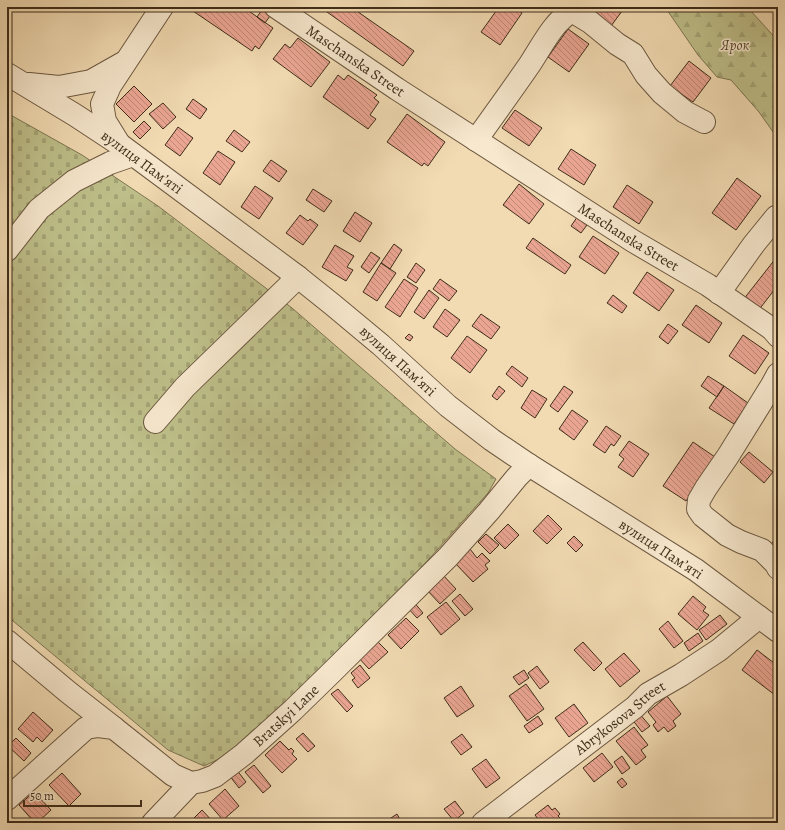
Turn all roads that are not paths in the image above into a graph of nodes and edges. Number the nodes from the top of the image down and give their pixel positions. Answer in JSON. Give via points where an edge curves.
{"nodes":[{"id":1,"x":162,"y":7,"type":"edge"},
{"id":2,"x":276,"y":7,"type":"edge"},
{"id":3,"x":126,"y":62,"type":"junction"},
{"id":4,"x":15,"y":78,"type":"edge"},
{"id":5,"x":704,"y":122,"type":"dead end"},
{"id":6,"x":476,"y":140,"type":"junction"},
{"id":7,"x":126,"y":149,"type":"junction"},
{"id":8,"x":776,"y":216,"type":"dead end"},
{"id":9,"x":7,"y":250,"type":"edge"},
{"id":10,"x":298,"y":277,"type":"junction"},
{"id":11,"x":719,"y":293,"type":"junction"},
{"id":12,"x":778,"y":336,"type":"edge"},
{"id":13,"x":778,"y":374,"type":"edge"},
{"id":14,"x":156,"y":422,"type":"dead end"},
{"id":15,"x":529,"y":465,"type":"junction"},
{"id":16,"x":778,"y":568,"type":"edge"},
{"id":17,"x":759,"y":618,"type":"junction"},
{"id":18,"x":778,"y":631,"type":"edge"},
{"id":19,"x":7,"y":641,"type":"edge"},
{"id":20,"x":114,"y":728,"type":"junction"},
{"id":21,"x":191,"y":783,"type":"junction"},
{"id":22,"x":7,"y":799,"type":"edge"},
{"id":23,"x":153,"y":823,"type":"edge"},
{"id":24,"x":483,"y":823,"type":"edge"}],
"edges":[{"from":1,"to":3,"type":"street"},
{"from":2,"to":6,"type":"street","name":"Maschanska Street"},
{"from":3,"to":4,"type":"street","via":[[91,81],[59,87]]},
{"from":3,"to":7,"type":"street","via":[[102,104],[105,121]]},
{"from":4,"to":7,"type":"street","name":"вулиця Памʼяті"},
{"from":5,"to":6,"type":"street","via":[[685,112],[662,93],[646,75],[633,54],[572,11],[565,14],[543,42]]},
{"from":6,"to":11,"type":"street","name":"Maschanska Street"},
{"from":7,"to":9,"type":"street","via":[[110,163],[74,181],[39,209]]},
{"from":7,"to":10,"type":"street","name":"вулиця Памʼяті"},
{"from":8,"to":11,"type":"street"},
{"from":10,"to":14,"type":"street","via":[[185,388]]},
{"from":10,"to":15,"type":"street","name":"вулиця Памʼяті","via":[[381,345],[448,406]]},
{"from":11,"to":12,"type":"street","name":"Maschanska Street","via":[[772,329]]},
{"from":13,"to":16,"type":"street","via":[[706,488],[699,500],[698,509],[727,535],[762,550]]},
{"from":15,"to":17,"type":"street","name":"вулиця Памʼяті","via":[[696,570]]},
{"from":15,"to":21,"type":"street","name":"Bratskyi Lane","via":[[448,557],[293,710],[215,776]]},
{"from":17,"to":18,"type":"street","name":"вулиця Памʼяті"},
{"from":17,"to":24,"type":"street","name":"Abrykosova Street","via":[[719,650],[681,676],[648,694],[635,707]]},
{"from":19,"to":20,"type":"street"},
{"from":20,"to":21,"type":"street","via":[[173,775]]},
{"from":20,"to":22,"type":"street","via":[[86,728]]},
{"from":21,"to":23,"type":"street"}]}
